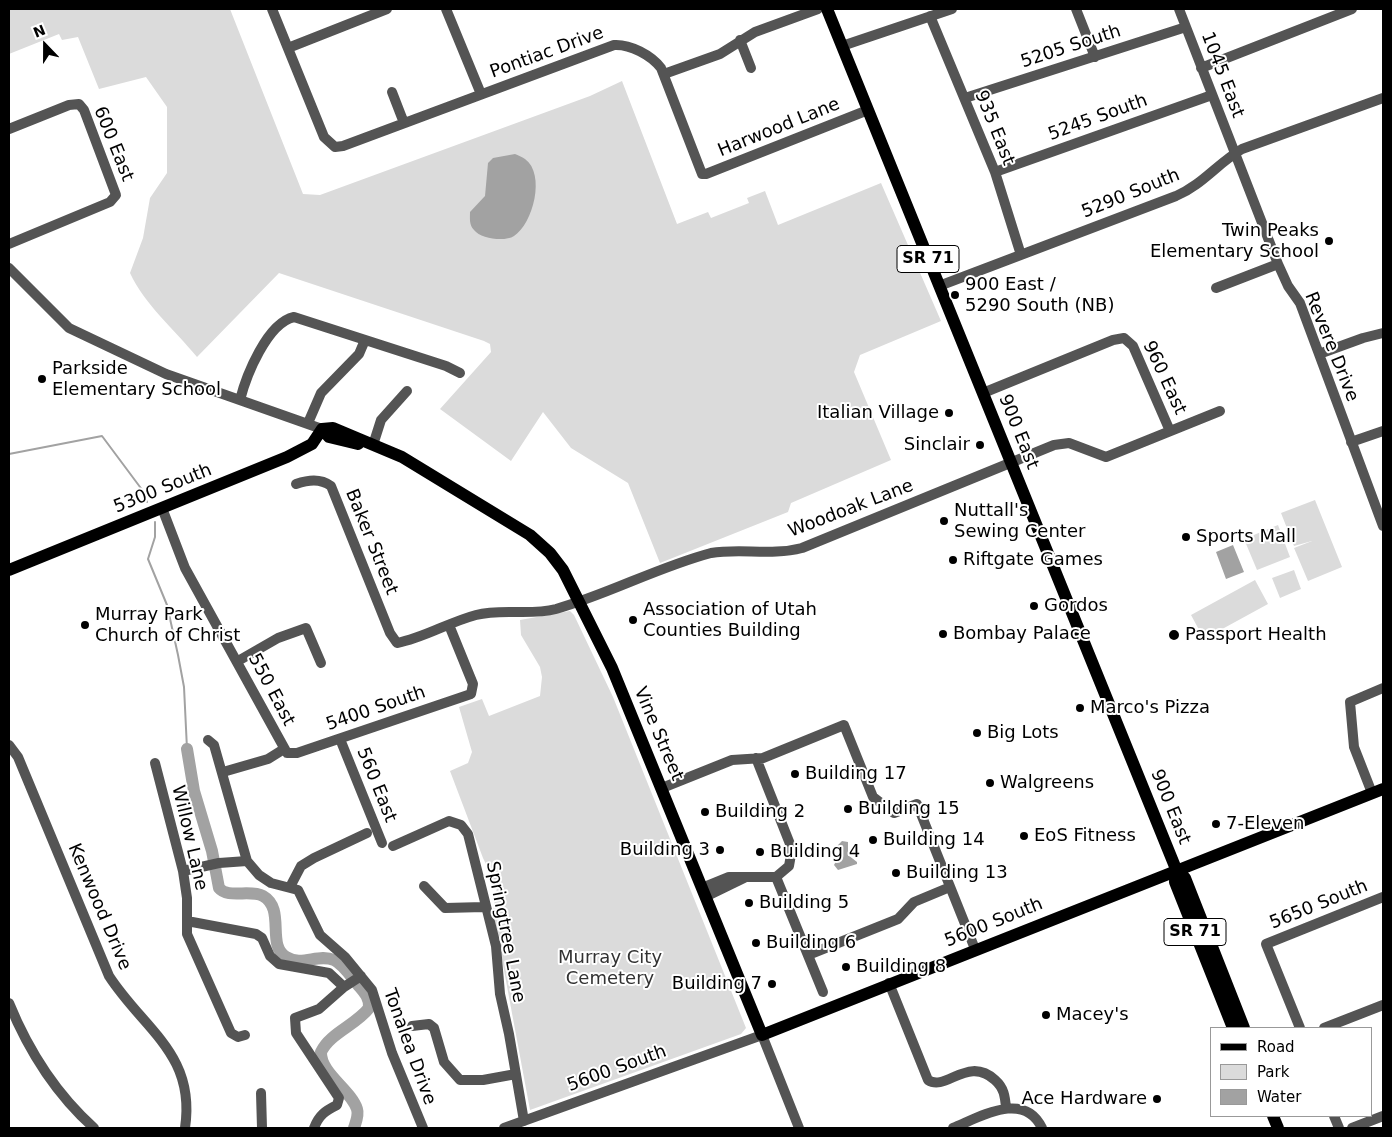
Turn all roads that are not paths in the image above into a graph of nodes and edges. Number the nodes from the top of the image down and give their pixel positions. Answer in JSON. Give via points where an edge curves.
{"nodes":[{"id":1,"x":272,"y":9,"type":"edge"},
{"id":2,"x":356,"y":9,"type":"edge"},
{"id":3,"x":386,"y":9,"type":"edge"},
{"id":4,"x":446,"y":9,"type":"edge"},
{"id":5,"x":818,"y":9,"type":"edge"},
{"id":6,"x":827,"y":9,"type":"edge"},
{"id":7,"x":952,"y":9,"type":"edge"},
{"id":8,"x":1076,"y":9,"type":"edge"},
{"id":9,"x":1179,"y":9,"type":"edge"},
{"id":10,"x":1352,"y":9,"type":"edge"},
{"id":11,"x":930,"y":16,"type":"junction"},
{"id":12,"x":360,"y":19,"type":"junction"},
{"id":13,"x":1186,"y":27,"type":"junction"},
{"id":14,"x":740,"y":40,"type":"junction"},
{"id":15,"x":842,"y":46,"type":"junction"},
{"id":16,"x":288,"y":48,"type":"junction"},
{"id":17,"x":1095,"y":57,"type":"junction"},
{"id":18,"x":751,"y":68,"type":"dead end"},
{"id":19,"x":1201,"y":68,"type":"junction"},
{"id":20,"x":664,"y":74,"type":"junction"},
{"id":21,"x":392,"y":92,"type":"dead end"},
{"id":22,"x":481,"y":94,"type":"junction"},
{"id":23,"x":1212,"y":95,"type":"junction"},
{"id":24,"x":965,"y":98,"type":"junction"},
{"id":25,"x":1383,"y":98,"type":"edge"},
{"id":26,"x":868,"y":110,"type":"junction"},
{"id":27,"x":404,"y":123,"type":"junction"},
{"id":28,"x":9,"y":129,"type":"edge"},
{"id":29,"x":1234,"y":154,"type":"junction"},
{"id":30,"x":995,"y":172,"type":"junction"},
{"id":31,"x":9,"y":244,"type":"edge"},
{"id":32,"x":1022,"y":255,"type":"junction"},
{"id":33,"x":1278,"y":264,"type":"junction"},
{"id":34,"x":9,"y":268,"type":"edge"},
{"id":35,"x":939,"y":286,"type":"junction"},
{"id":36,"x":1216,"y":288,"type":"dead end"},
{"id":37,"x":1383,"y":333,"type":"edge"},
{"id":38,"x":366,"y":340,"type":"junction"},
{"id":39,"x":1319,"y":354,"type":"junction"},
{"id":40,"x":460,"y":373,"type":"dead end"},
{"id":41,"x":407,"y":391,"type":"dead end"},
{"id":42,"x":983,"y":393,"type":"junction"},
{"id":43,"x":240,"y":400,"type":"junction"},
{"id":44,"x":1220,"y":411,"type":"dead end"},
{"id":45,"x":308,"y":423,"type":"junction"},
{"id":46,"x":322,"y":429,"type":"junction"},
{"id":47,"x":1170,"y":431,"type":"junction"},
{"id":48,"x":1383,"y":431,"type":"edge"},
{"id":49,"x":1351,"y":442,"type":"junction"},
{"id":50,"x":373,"y":445,"type":"junction"},
{"id":51,"x":1012,"y":462,"type":"junction"},
{"id":52,"x":296,"y":484,"type":"dead end"},
{"id":53,"x":162,"y":508,"type":"junction"},
{"id":54,"x":1383,"y":526,"type":"edge"},
{"id":55,"x":9,"y":570,"type":"edge"},
{"id":56,"x":580,"y":601,"type":"junction"},
{"id":57,"x":449,"y":624,"type":"junction"},
{"id":58,"x":397,"y":643,"type":"joint"},
{"id":59,"x":238,"y":661,"type":"junction"},
{"id":60,"x":321,"y":663,"type":"dead end"},
{"id":61,"x":1383,"y":688,"type":"edge"},
{"id":62,"x":340,"y":739,"type":"junction"},
{"id":63,"x":208,"y":740,"type":"dead end"},
{"id":64,"x":9,"y":745,"type":"edge"},
{"id":65,"x":286,"y":751,"type":"junction"},
{"id":66,"x":756,"y":758,"type":"junction"},
{"id":67,"x":155,"y":763,"type":"dead end"},
{"id":68,"x":223,"y":772,"type":"junction"},
{"id":69,"x":662,"y":788,"type":"junction"},
{"id":70,"x":1378,"y":791,"type":"edge"},
{"id":71,"x":367,"y":833,"type":"dead end"},
{"id":72,"x":382,"y":843,"type":"dead end"},
{"id":73,"x":393,"y":846,"type":"dead end"},
{"id":74,"x":247,"y":861,"type":"junction"},
{"id":75,"x":1176,"y":869,"type":"junction"},
{"id":76,"x":183,"y":871,"type":"junction"},
{"id":77,"x":776,"y":878,"type":"junction"},
{"id":78,"x":424,"y":886,"type":"dead end"},
{"id":79,"x":290,"y":887,"type":"junction"},
{"id":80,"x":950,"y":887,"type":"junction"},
{"id":81,"x":704,"y":892,"type":"junction"},
{"id":82,"x":1383,"y":897,"type":"edge"},
{"id":83,"x":484,"y":907,"type":"junction"},
{"id":84,"x":187,"y":921,"type":"junction"},
{"id":85,"x":975,"y":949,"type":"junction"},
{"id":86,"x":808,"y":955,"type":"junction"},
{"id":87,"x":353,"y":981,"type":"junction"},
{"id":88,"x":889,"y":983,"type":"junction"},
{"id":89,"x":823,"y":992,"type":"dead end"},
{"id":90,"x":9,"y":1003,"type":"edge"},
{"id":91,"x":1383,"y":1005,"type":"edge"},
{"id":92,"x":412,"y":1026,"type":"dead end"},
{"id":93,"x":1233,"y":1027,"type":"edge"},
{"id":94,"x":1244,"y":1027,"type":"edge"},
{"id":95,"x":1300,"y":1027,"type":"edge"},
{"id":96,"x":1327,"y":1027,"type":"edge"},
{"id":97,"x":762,"y":1034,"type":"junction"},
{"id":98,"x":245,"y":1035,"type":"dead end"},
{"id":99,"x":516,"y":1074,"type":"junction"},
{"id":100,"x":261,"y":1093,"type":"dead end"},
{"id":101,"x":1006,"y":1108,"type":"junction"},
{"id":102,"x":1383,"y":1116,"type":"edge"},
{"id":103,"x":524,"y":1121,"type":"junction"},
{"id":104,"x":94,"y":1128,"type":"edge"},
{"id":105,"x":185,"y":1128,"type":"edge"},
{"id":106,"x":262,"y":1128,"type":"edge"},
{"id":107,"x":314,"y":1128,"type":"edge"},
{"id":108,"x":423,"y":1128,"type":"edge"},
{"id":109,"x":504,"y":1128,"type":"edge"},
{"id":110,"x":799,"y":1128,"type":"edge"},
{"id":111,"x":953,"y":1128,"type":"edge"},
{"id":112,"x":1042,"y":1128,"type":"edge"},
{"id":113,"x":1352,"y":1128,"type":"edge"}],
"edges":[{"from":1,"to":16,"type":"street"},
{"from":2,"to":12,"type":"street"},
{"from":3,"to":12,"type":"street"},
{"from":4,"to":22,"type":"street"},
{"from":5,"to":14,"type":"street"},
{"from":6,"to":15,"type":"main road","name":"900 East","number":"SR 71"},
{"from":7,"to":11,"type":"street"},
{"from":8,"to":17,"type":"street"},
{"from":9,"to":13,"type":"street","name":"1045 East"},
{"from":10,"to":19,"type":"street"},
{"from":11,"to":15,"type":"street"},
{"from":11,"to":24,"type":"street","name":"935 East"},
{"from":12,"to":16,"type":"street"},
{"from":13,"to":17,"type":"street","name":"5205 South"},
{"from":13,"to":19,"type":"street","name":"1045 East"},
{"from":14,"to":18,"type":"street"},
{"from":14,"to":20,"type":"street","via":[[715,56]]},
{"from":15,"to":26,"type":"main road","name":"900 East","number":"SR 71"},
{"from":16,"to":27,"type":"street","name":"Pontiac Drive","via":[[324,137],[332,146],[343,146]]},
{"from":17,"to":24,"type":"street","name":"5205 South"},
{"from":19,"to":23,"type":"street","name":"1045 East"},
{"from":20,"to":22,"type":"street","name":"Pontiac Drive","via":[[653,59],[627,47],[614,45]]},
{"from":20,"to":26,"type":"street","name":"Harwood Lane","via":[[702,174]]},
{"from":21,"to":27,"type":"street"},
{"from":22,"to":27,"type":"street","name":"Pontiac Drive"},
{"from":23,"to":29,"type":"street","name":"1045 East"},
{"from":23,"to":30,"type":"street","name":"5245 South"},
{"from":24,"to":30,"type":"street","name":"935 East"},
{"from":25,"to":29,"type":"street","name":"5290 South"},
{"from":26,"to":35,"type":"main road","name":"900 East","number":"SR 71"},
{"from":28,"to":31,"type":"street","name":"600 East","via":[[79,104],[116,198]]},
{"from":29,"to":32,"type":"street","name":"5290 South","via":[[1182,193]]},
{"from":29,"to":33,"type":"street","name":"Revere Drive"},
{"from":30,"to":32,"type":"street","name":"935 East"},
{"from":32,"to":35,"type":"street","name":"5290 South"},
{"from":33,"to":36,"type":"street"},
{"from":33,"to":39,"type":"street","name":"Revere Drive","via":[[1285,282],[1300,303]]},
{"from":34,"to":43,"type":"street","name":"Vine Street","via":[[69,328],[166,374]]},
{"from":35,"to":42,"type":"main road","name":"900 East","number":"SR 71"},
{"from":37,"to":39,"type":"street"},
{"from":38,"to":40,"type":"street"},
{"from":38,"to":43,"type":"street","via":[[298,318],[286,320],[270,335],[252,364]]},
{"from":38,"to":45,"type":"street","via":[[356,358],[321,393]]},
{"from":39,"to":49,"type":"street","name":"Revere Drive"},
{"from":41,"to":50,"type":"street","via":[[381,420]]},
{"from":42,"to":47,"type":"street","name":"960 East","via":[[1113,340],[1126,339],[1133,346]]},
{"from":42,"to":51,"type":"main road","name":"900 East","number":"SR 71"},
{"from":43,"to":45,"type":"street","name":"Vine Street"},
{"from":44,"to":47,"type":"street","name":"Woodoak Lane"},
{"from":45,"to":46,"type":"street","name":"Vine Street"},
{"from":46,"to":50,"type":"main road","name":"Vine Street","via":[[333,428]]},
{"from":46,"to":53,"type":"main road","name":"5300 South","via":[[306,448]]},
{"from":47,"to":51,"type":"street","name":"Woodoak Lane","via":[[1106,457],[1069,443],[1054,445]]},
{"from":48,"to":49,"type":"street"},
{"from":49,"to":54,"type":"street","name":"Revere Drive"},
{"from":50,"to":56,"type":"main road","name":"Vine Street","via":[[410,461],[537,540],[560,565]]},
{"from":51,"to":56,"type":"street","name":"Woodoak Lane","via":[[802,548],[777,552],[711,553]]},
{"from":51,"to":75,"type":"main road","name":"900 East","number":"SR 71"},
{"from":52,"to":58,"type":"street","name":"Baker Street","via":[[307,480],[331,486],[390,633]]},
{"from":53,"to":55,"type":"main road","name":"5300 South"},
{"from":53,"to":59,"type":"street","name":"550 East","via":[[185,568]]},
{"from":56,"to":57,"type":"street","name":"Woodoak Lane","via":[[540,612],[485,613]]},
{"from":56,"to":69,"type":"main road","name":"Vine Street"},
{"from":57,"to":58,"type":"street","name":"Woodoak Lane"},
{"from":57,"to":62,"type":"street","name":"5400 South","via":[[473,691],[468,696]]},
{"from":59,"to":60,"type":"street","via":[[278,638],[306,628]]},
{"from":59,"to":65,"type":"street","name":"550 East"},
{"from":61,"to":70,"type":"street","via":[[1350,702],[1354,747]]},
{"from":62,"to":65,"type":"street","name":"5400 South","via":[[298,753]]},
{"from":62,"to":72,"type":"street","name":"560 East"},
{"from":63,"to":68,"type":"street","name":"Tonalea Drive","via":[[214,745]]},
{"from":64,"to":105,"type":"street","name":"Kenwood Drive","via":[[28,780],[109,976],[163,1042],[181,1073],[187,1098]]},
{"from":65,"to":68,"type":"street"},
{"from":66,"to":69,"type":"street","via":[[732,760]]},
{"from":66,"to":77,"type":"street","via":[[792,849],[789,866]]},
{"from":66,"to":80,"type":"street","via":[[844,725],[873,797],[894,813],[917,804]]},
{"from":67,"to":76,"type":"street","name":"Willow Lane"},
{"from":68,"to":74,"type":"street","name":"Tonalea Drive"},
{"from":69,"to":81,"type":"main road","name":"Vine Street"},
{"from":70,"to":75,"type":"main road","name":"5600 South"},
{"from":71,"to":79,"type":"street","via":[[301,866]]},
{"from":73,"to":83,"type":"street","name":"Springtree Lane","via":[[445,822],[461,825],[471,842]]},
{"from":74,"to":76,"type":"street"},
{"from":74,"to":79,"type":"street","name":"Tonalea Drive","via":[[265,879]]},
{"from":75,"to":85,"type":"main road","name":"5600 South"},
{"from":75,"to":93,"type":"main road","name":"900 East","number":"SR 71","via":[[1175,882]]},
{"from":75,"to":94,"type":"main road","name":"900 East","number":"SR 71","via":[[1185,878]]},
{"from":76,"to":84,"type":"street","name":"Willow Lane"},
{"from":77,"to":81,"type":"street","via":[[729,877]]},
{"from":77,"to":86,"type":"street"},
{"from":78,"to":83,"type":"street","via":[[445,908]]},
{"from":79,"to":87,"type":"street","name":"Tonalea Drive","via":[[302,895],[320,935],[346,958]]},
{"from":80,"to":85,"type":"street"},
{"from":80,"to":86,"type":"street","via":[[914,902],[898,919]]},
{"from":81,"to":97,"type":"main road","name":"Vine Street"},
{"from":82,"to":95,"type":"street","name":"5650 South","via":[[1266,944]]},
{"from":83,"to":99,"type":"street","name":"Springtree Lane","via":[[496,946],[500,994]]},
{"from":84,"to":87,"type":"street","via":[[256,934],[279,964],[329,972]]},
{"from":84,"to":98,"type":"street","name":"Willow Lane","via":[[187,934],[231,1033],[238,1037]]},
{"from":85,"to":88,"type":"main road","name":"5600 South"},
{"from":86,"to":89,"type":"street"},
{"from":87,"to":107,"type":"street","via":[[319,1009],[295,1018],[296,1033],[339,1098],[337,1105],[317,1119]]},
{"from":87,"to":108,"type":"street","name":"Tonalea Drive","via":[[375,995],[392,1053]]},
{"from":88,"to":97,"type":"main road","name":"5600 South"},
{"from":88,"to":101,"type":"street","via":[[925,1073],[932,1082],[972,1070],[988,1073],[1003,1088]]},
{"from":90,"to":104,"type":"street","via":[[23,1036],[46,1075],[75,1111]]},
{"from":91,"to":96,"type":"street"},
{"from":92,"to":99,"type":"street","via":[[428,1024],[434,1028],[444,1062],[460,1080]]},
{"from":97,"to":103,"type":"street","name":"5600 South"},
{"from":97,"to":110,"type":"street","name":"Vine Street"},
{"from":99,"to":103,"type":"street","name":"Springtree Lane"},
{"from":100,"to":106,"type":"street"},
{"from":101,"to":111,"type":"street"},
{"from":101,"to":112,"type":"street","via":[[1028,1112]]},
{"from":102,"to":113,"type":"street"},
{"from":103,"to":109,"type":"street","name":"5600 South"}]}
